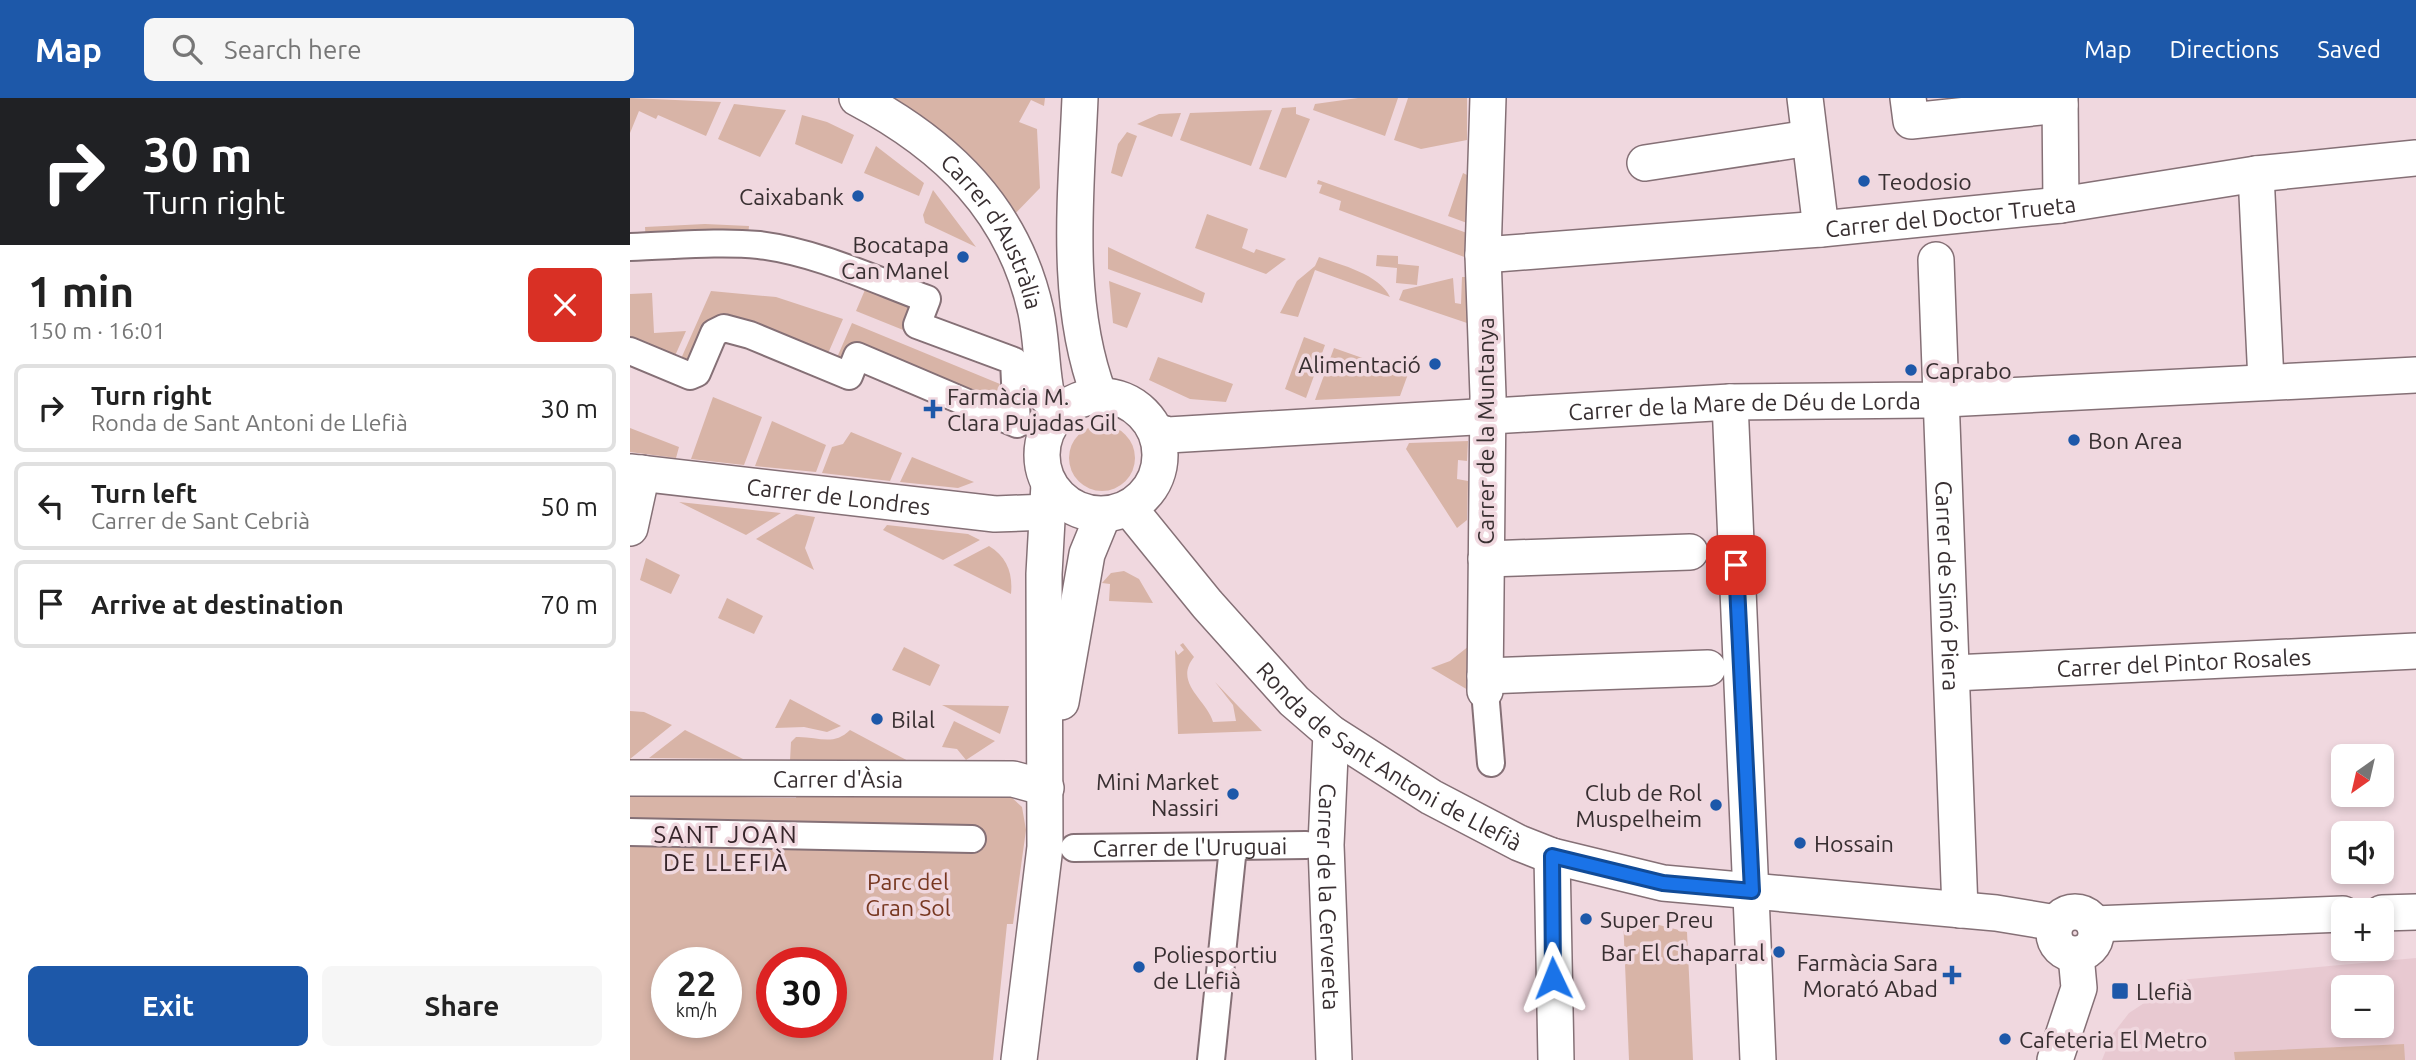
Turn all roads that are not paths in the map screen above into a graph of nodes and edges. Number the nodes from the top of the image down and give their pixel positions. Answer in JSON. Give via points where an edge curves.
{"nodes":[{"id":1,"x":857,"y":98,"type":"edge"},
{"id":2,"x":1080,"y":98,"type":"edge"},
{"id":3,"x":1488,"y":98,"type":"edge"},
{"id":4,"x":1805,"y":98,"type":"edge"},
{"id":5,"x":1908,"y":98,"type":"edge"},
{"id":6,"x":2060,"y":102,"type":"edge"},
{"id":7,"x":1810,"y":138,"type":"junction"},
{"id":8,"x":2416,"y":158,"type":"edge"},
{"id":9,"x":1645,"y":163,"type":"dead end"},
{"id":10,"x":2256,"y":174,"type":"junction"},
{"id":11,"x":2061,"y":205,"type":"junction"},
{"id":12,"x":1821,"y":229,"type":"junction"},
{"id":13,"x":630,"y":247,"type":"edge"},
{"id":14,"x":1483,"y":256,"type":"junction"},
{"id":15,"x":1936,"y":260,"type":"dead end"},
{"id":16,"x":630,"y":351,"type":"edge"},
{"id":17,"x":2416,"y":375,"type":"edge"},
{"id":18,"x":2266,"y":381,"type":"junction"},
{"id":19,"x":1099,"y":395,"type":"junction"},
{"id":20,"x":1941,"y":399,"type":"junction"},
{"id":21,"x":1730,"y":402,"type":"junction"},
{"id":22,"x":1063,"y":408,"type":"junction"},
{"id":23,"x":1487,"y":417,"type":"junction"},
{"id":24,"x":1156,"y":431,"type":"junction"},
{"id":25,"x":636,"y":473,"type":"edge"},
{"id":26,"x":1048,"y":498,"type":"junction"},
{"id":27,"x":1116,"y":511,"type":"junction"},
{"id":28,"x":630,"y":528,"type":"edge"},
{"id":29,"x":1690,"y":552,"type":"dead end"},
{"id":30,"x":1486,"y":559,"type":"junction"},
{"id":31,"x":2416,"y":651,"type":"edge"},
{"id":32,"x":1708,"y":668,"type":"dead end"},
{"id":33,"x":1953,"y":673,"type":"junction"},
{"id":34,"x":1485,"y":683,"type":"junction"},
{"id":35,"x":1331,"y":733,"type":"junction"},
{"id":36,"x":1491,"y":763,"type":"dead end"},
{"id":37,"x":630,"y":778,"type":"edge"},
{"id":38,"x":1046,"y":788,"type":"junction"},
{"id":39,"x":630,"y":832,"type":"edge"},
{"id":40,"x":972,"y":839,"type":"dead end"},
{"id":41,"x":1306,"y":845,"type":"dead end"},
{"id":42,"x":1233,"y":847,"type":"junction"},
{"id":43,"x":1074,"y":848,"type":"dead end"},
{"id":44,"x":1552,"y":856,"type":"junction"},
{"id":45,"x":1752,"y":891,"type":"junction"},
{"id":46,"x":1960,"y":911,"type":"junction"},
{"id":47,"x":2416,"y":912,"type":"edge"},
{"id":48,"x":2394,"y":913,"type":"edge"},
{"id":49,"x":2331,"y":914,"type":"edge"},
{"id":50,"x":2056,"y":923,"type":"junction"},
{"id":51,"x":2094,"y":924,"type":"junction"},
{"id":52,"x":2076,"y":955,"type":"junction"},
{"id":53,"x":1019,"y":1060,"type":"edge"},
{"id":54,"x":1211,"y":1060,"type":"edge"},
{"id":55,"x":1334,"y":1060,"type":"edge"},
{"id":56,"x":1556,"y":1060,"type":"edge"},
{"id":57,"x":1758,"y":1060,"type":"edge"},
{"id":58,"x":2055,"y":1060,"type":"edge"}],
"edges":[{"from":1,"to":22,"type":"street","name":"Carrer d'Austràlia","via":[[902,122],[943,153],[996,216],[1031,291],[1047,397]]},
{"from":2,"to":19,"type":"street","via":[[1077,290],[1087,364]]},
{"from":3,"to":14,"type":"street","name":"Carrer de la Muntanya"},
{"from":4,"to":7,"type":"street"},
{"from":5,"to":6,"type":"street","via":[[1912,121]]},
{"from":6,"to":11,"type":"street"},
{"from":7,"to":9,"type":"street"},
{"from":7,"to":12,"type":"street"},
{"from":8,"to":10,"type":"street","name":"Carrer del Doctor Trueta"},
{"from":10,"to":11,"type":"street","name":"Carrer del Doctor Trueta"},
{"from":10,"to":18,"type":"street"},
{"from":11,"to":12,"type":"street","name":"Carrer del Doctor Trueta"},
{"from":12,"to":14,"type":"street","name":"Carrer del Doctor Trueta"},
{"from":13,"to":16,"type":"street","via":[[758,245],[842,267],[927,299],[917,325],[1014,361],[1017,424],[857,356],[849,376],[724,328],[713,333],[696,373],[690,376]]},
{"from":14,"to":23,"type":"street","name":"Carrer de la Muntanya"},
{"from":15,"to":20,"type":"street","name":"Carrer de Simó Piera"},
{"from":17,"to":18,"type":"street","name":"Carrer de la Mare de Déu de Lorda"},
{"from":18,"to":20,"type":"street","name":"Carrer de la Mare de Déu de Lorda"},
{"from":19,"to":22,"type":"street"},
{"from":19,"to":24,"type":"street","via":[[1133,404]]},
{"from":20,"to":21,"type":"street","name":"Carrer de la Mare de Déu de Lorda"},
{"from":20,"to":33,"type":"street","name":"Carrer de Simó Piera"},
{"from":21,"to":23,"type":"street","name":"Carrer de la Mare de Déu de Lorda"},
{"from":21,"to":45,"type":"street"},
{"from":22,"to":26,"type":"street","via":[[1053,418],[1042,444]]},
{"from":23,"to":24,"type":"street","name":"Carrer de la Mare de Déu de Lorda","via":[[1168,435]]},
{"from":23,"to":30,"type":"street","name":"Carrer de la Muntanya"},
{"from":24,"to":27,"type":"street","via":[[1160,466],[1148,490]]},
{"from":25,"to":26,"type":"street","name":"Carrer de Londres","via":[[995,514]]},
{"from":25,"to":28,"type":"street"},
{"from":26,"to":27,"type":"street","via":[[1072,507]]},
{"from":26,"to":38,"type":"street"},
{"from":27,"to":35,"type":"street","name":"Ronda de Sant Antoni de Llefià","via":[[1294,701]]},
{"from":27,"to":38,"type":"street","via":[[1087,554]]},
{"from":29,"to":30,"type":"street"},
{"from":30,"to":34,"type":"street","name":"Carrer de la Muntanya"},
{"from":31,"to":33,"type":"street","name":"Carrer del Pintor Rosales"},
{"from":32,"to":34,"type":"street"},
{"from":33,"to":46,"type":"street","name":"Carrer de Simó Piera"},
{"from":34,"to":36,"type":"street","name":"Carrer de la Muntanya"},
{"from":35,"to":44,"type":"street","name":"Ronda de Sant Antoni de Llefià","via":[[1454,811]]},
{"from":35,"to":55,"type":"street","name":"Carrer de la Cervereta","via":[[1326,845]]},
{"from":37,"to":38,"type":"street","name":"Carrer d'Àsia","via":[[1013,779]]},
{"from":38,"to":53,"type":"street","via":[[1045,847]]},
{"from":39,"to":40,"type":"street"},
{"from":41,"to":42,"type":"street","name":"Carrer de l'Uruguai"},
{"from":42,"to":43,"type":"street","name":"Carrer de l'Uruguai"},
{"from":42,"to":54,"type":"street"},
{"from":44,"to":45,"type":"street","name":"Ronda de Sant Antoni de Llefià","via":[[1663,883]]},
{"from":44,"to":56,"type":"street"},
{"from":45,"to":46,"type":"street","name":"Ronda de Sant Antoni de Llefià"},
{"from":45,"to":57,"type":"street"},
{"from":46,"to":50,"type":"street","name":"Ronda de Sant Antoni de Llefià"},
{"from":47,"to":48,"type":"street"},
{"from":49,"to":51,"type":"street"},
{"from":50,"to":51,"type":"street","via":[[2064,914],[2074,912],[2086,915]]},
{"from":50,"to":52,"type":"street","via":[[2056,945]]},
{"from":51,"to":52,"type":"street","via":[[2094,943]]},
{"from":52,"to":58,"type":"street","via":[[2079,988]]}]}
